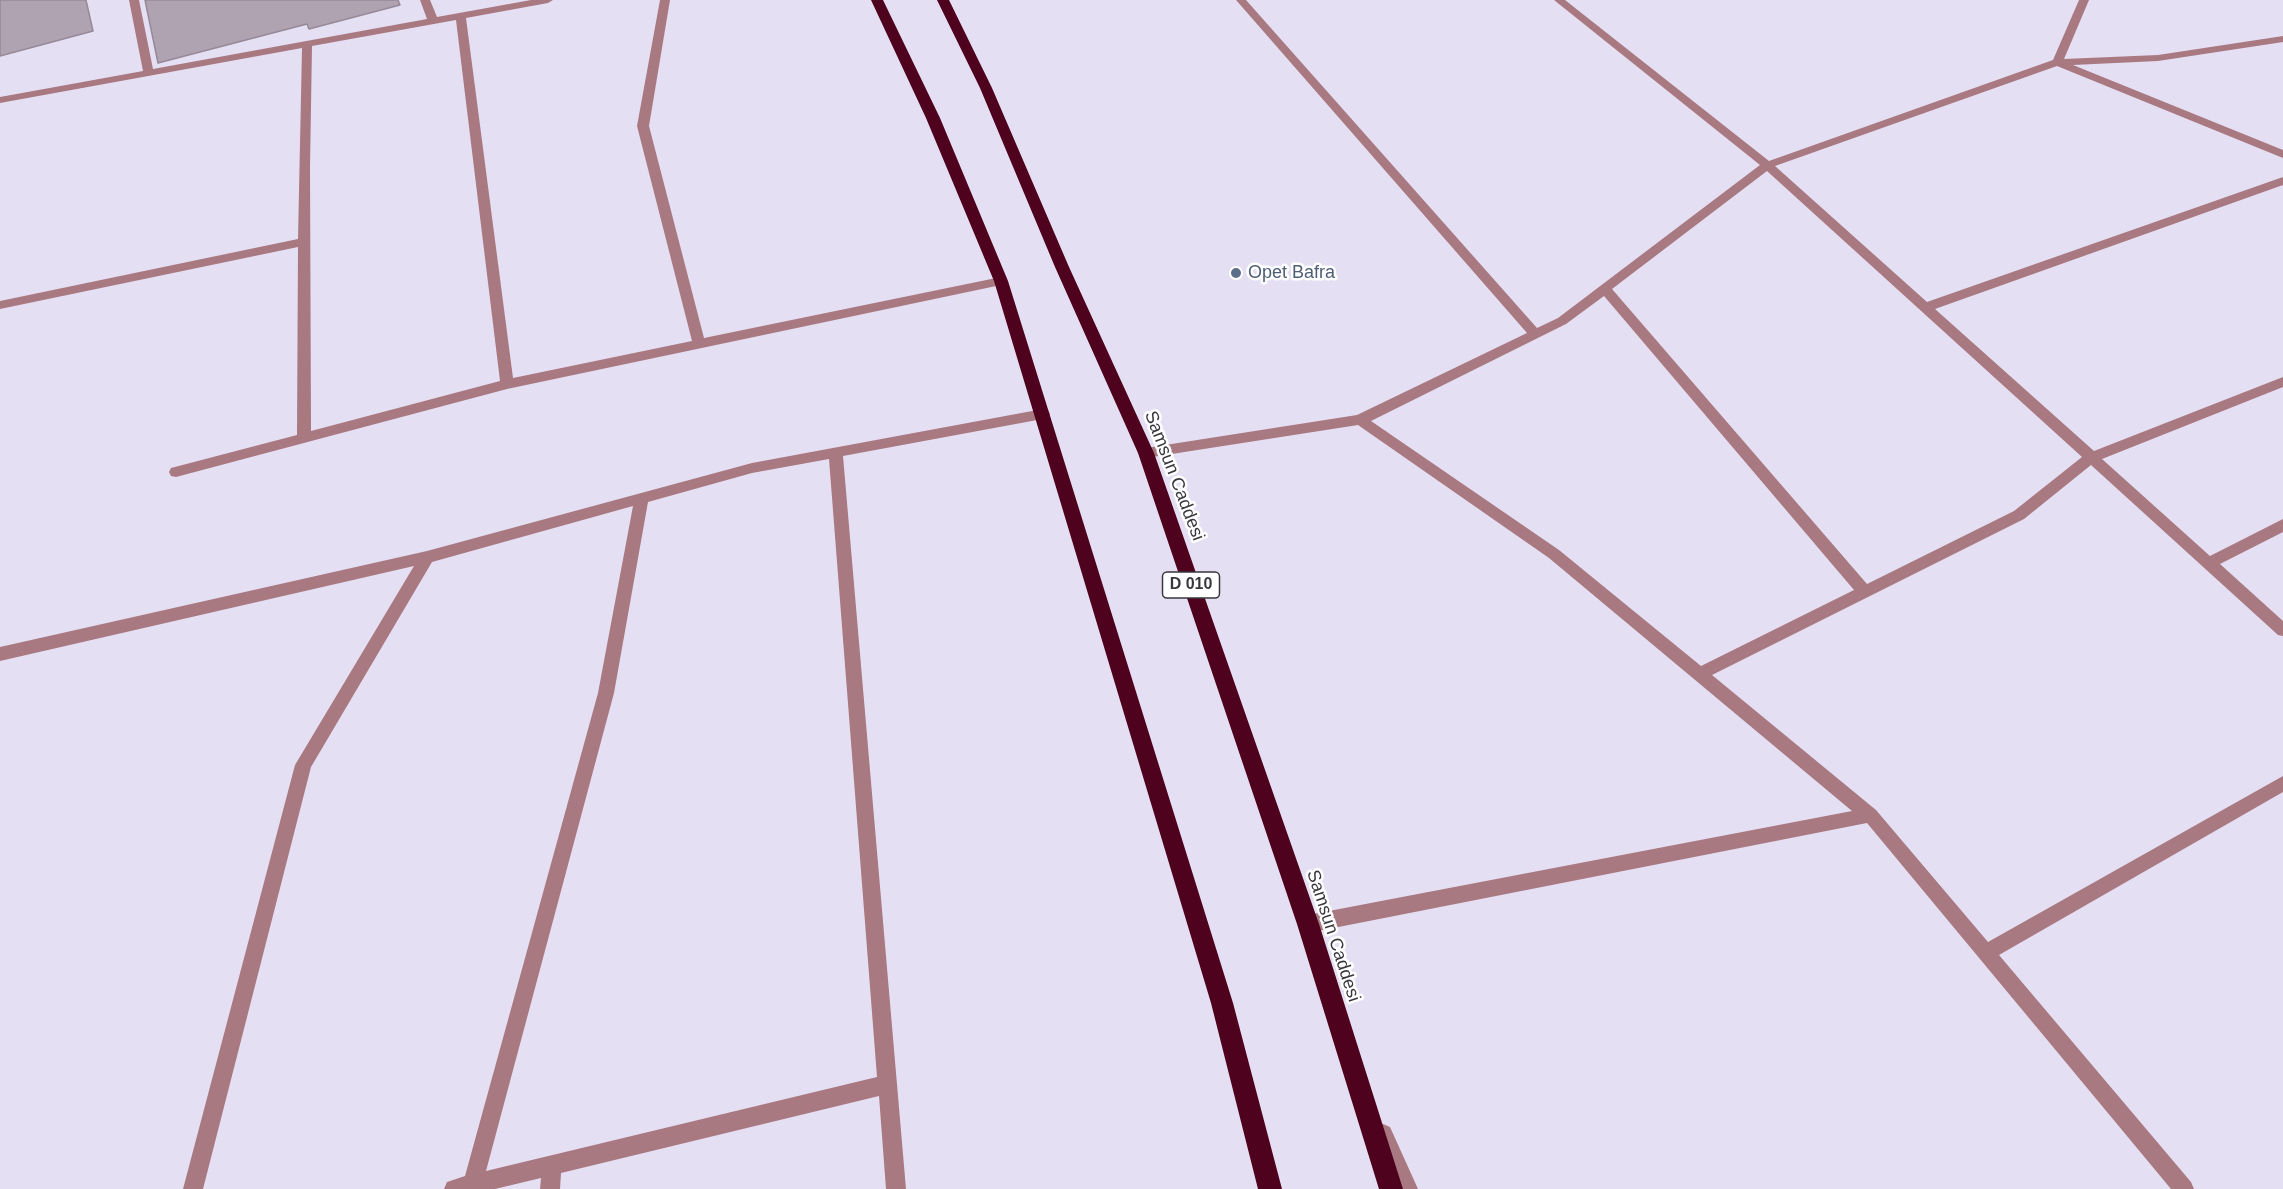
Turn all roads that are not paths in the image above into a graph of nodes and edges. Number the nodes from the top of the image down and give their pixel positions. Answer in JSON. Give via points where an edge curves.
{"nodes":[{"id":1,"x":134,"y":0,"type":"edge"},
{"id":2,"x":425,"y":0,"type":"edge"},
{"id":3,"x":548,"y":0,"type":"edge"},
{"id":4,"x":665,"y":0,"type":"edge"},
{"id":5,"x":877,"y":0,"type":"edge"},
{"id":6,"x":943,"y":0,"type":"edge"},
{"id":7,"x":1242,"y":0,"type":"edge"},
{"id":8,"x":1558,"y":0,"type":"edge"},
{"id":9,"x":2084,"y":0,"type":"edge"},
{"id":10,"x":460,"y":16,"type":"junction"},
{"id":11,"x":433,"y":21,"type":"junction"},
{"id":12,"x":2283,"y":39,"type":"edge"},
{"id":13,"x":307,"y":44,"type":"junction"},
{"id":14,"x":2056,"y":62,"type":"junction"},
{"id":15,"x":149,"y":73,"type":"junction"},
{"id":16,"x":0,"y":100,"type":"edge"},
{"id":17,"x":2283,"y":154,"type":"edge"},
{"id":18,"x":1767,"y":165,"type":"junction"},
{"id":19,"x":2283,"y":180,"type":"edge"},
{"id":20,"x":304,"y":242,"type":"junction"},
{"id":21,"x":1001,"y":281,"type":"junction"},
{"id":22,"x":1604,"y":288,"type":"junction"},
{"id":23,"x":0,"y":305,"type":"edge"},
{"id":24,"x":1925,"y":308,"type":"junction"},
{"id":25,"x":1534,"y":334,"type":"junction"},
{"id":26,"x":699,"y":345,"type":"junction"},
{"id":27,"x":2283,"y":382,"type":"edge"},
{"id":28,"x":507,"y":384,"type":"junction"},
{"id":29,"x":1043,"y":414,"type":"junction"},
{"id":30,"x":1360,"y":420,"type":"junction"},
{"id":31,"x":304,"y":438,"type":"junction"},
{"id":32,"x":1146,"y":453,"type":"junction"},
{"id":33,"x":836,"y":454,"type":"junction"},
{"id":34,"x":2091,"y":458,"type":"junction"},
{"id":35,"x":176,"y":472,"type":"dead end"},
{"id":36,"x":642,"y":498,"type":"junction"},
{"id":37,"x":2283,"y":525,"type":"edge"},
{"id":38,"x":427,"y":557,"type":"junction"},
{"id":39,"x":2209,"y":563,"type":"junction"},
{"id":40,"x":1865,"y":592,"type":"junction"},
{"id":41,"x":2283,"y":630,"type":"edge"},
{"id":42,"x":0,"y":654,"type":"edge"},
{"id":43,"x":1699,"y":674,"type":"junction"},
{"id":44,"x":2283,"y":783,"type":"edge"},
{"id":45,"x":1870,"y":815,"type":"junction"},
{"id":46,"x":1308,"y":924,"type":"junction"},
{"id":47,"x":1986,"y":953,"type":"junction"},
{"id":48,"x":1356,"y":1074,"type":"junction"},
{"id":49,"x":888,"y":1084,"type":"junction"},
{"id":50,"x":552,"y":1165,"type":"junction"},
{"id":51,"x":463,"y":1187,"type":"edge"},
{"id":52,"x":193,"y":1189,"type":"edge"},
{"id":53,"x":550,"y":1189,"type":"edge"},
{"id":54,"x":896,"y":1189,"type":"edge"},
{"id":55,"x":1270,"y":1189,"type":"edge"},
{"id":56,"x":1391,"y":1189,"type":"edge"},
{"id":57,"x":1408,"y":1189,"type":"edge"},
{"id":58,"x":2184,"y":1189,"type":"edge"}],
"edges":[{"from":1,"to":15,"type":"street"},
{"from":2,"to":11,"type":"street"},
{"from":3,"to":10,"type":"street"},
{"from":4,"to":26,"type":"street","via":[[643,126]]},
{"from":5,"to":21,"type":"highway","via":[[933,118]]},
{"from":6,"to":32,"type":"highway","name":"Samsun Caddesi","number":"D 010","via":[[986,88]]},
{"from":7,"to":25,"type":"street"},
{"from":8,"to":18,"type":"street"},
{"from":9,"to":14,"type":"street"},
{"from":10,"to":11,"type":"street"},
{"from":10,"to":28,"type":"street"},
{"from":11,"to":13,"type":"street"},
{"from":12,"to":14,"type":"street","via":[[2158,58]]},
{"from":13,"to":15,"type":"street"},
{"from":13,"to":20,"type":"street"},
{"from":14,"to":17,"type":"street"},
{"from":14,"to":18,"type":"street"},
{"from":15,"to":16,"type":"street"},
{"from":18,"to":22,"type":"street"},
{"from":18,"to":24,"type":"street"},
{"from":19,"to":24,"type":"street"},
{"from":20,"to":23,"type":"street"},
{"from":20,"to":31,"type":"street"},
{"from":21,"to":26,"type":"street"},
{"from":21,"to":29,"type":"highway"},
{"from":22,"to":25,"type":"street","via":[[1562,321]]},
{"from":22,"to":40,"type":"street"},
{"from":24,"to":34,"type":"street"},
{"from":25,"to":30,"type":"street"},
{"from":26,"to":28,"type":"street"},
{"from":27,"to":34,"type":"street"},
{"from":28,"to":31,"type":"street"},
{"from":29,"to":33,"type":"street"},
{"from":29,"to":55,"type":"highway","via":[[1222,1003]]},
{"from":30,"to":32,"type":"street"},
{"from":30,"to":43,"type":"street","via":[[1554,554]]},
{"from":31,"to":35,"type":"street"},
{"from":32,"to":46,"type":"highway","name":"Samsun Caddesi","number":"D 010"},
{"from":33,"to":36,"type":"street","via":[[752,468]]},
{"from":33,"to":49,"type":"street"},
{"from":34,"to":39,"type":"street"},
{"from":34,"to":40,"type":"street","via":[[2019,515]]},
{"from":36,"to":38,"type":"street"},
{"from":36,"to":51,"type":"street","via":[[606,693]]},
{"from":37,"to":39,"type":"street"},
{"from":38,"to":42,"type":"street"},
{"from":38,"to":52,"type":"street","via":[[303,765]]},
{"from":39,"to":41,"type":"street"},
{"from":40,"to":43,"type":"street"},
{"from":43,"to":45,"type":"street"},
{"from":44,"to":47,"type":"street"},
{"from":45,"to":46,"type":"street"},
{"from":45,"to":47,"type":"street"},
{"from":46,"to":48,"type":"highway","name":"Samsun Caddesi","number":"D 010"},
{"from":47,"to":58,"type":"street"},
{"from":48,"to":56,"type":"highway","name":"Samsun Caddesi","number":"D 010"},
{"from":48,"to":57,"type":"street"},
{"from":49,"to":50,"type":"street"},
{"from":49,"to":54,"type":"street"},
{"from":50,"to":51,"type":"street"},
{"from":50,"to":53,"type":"street"}]}
